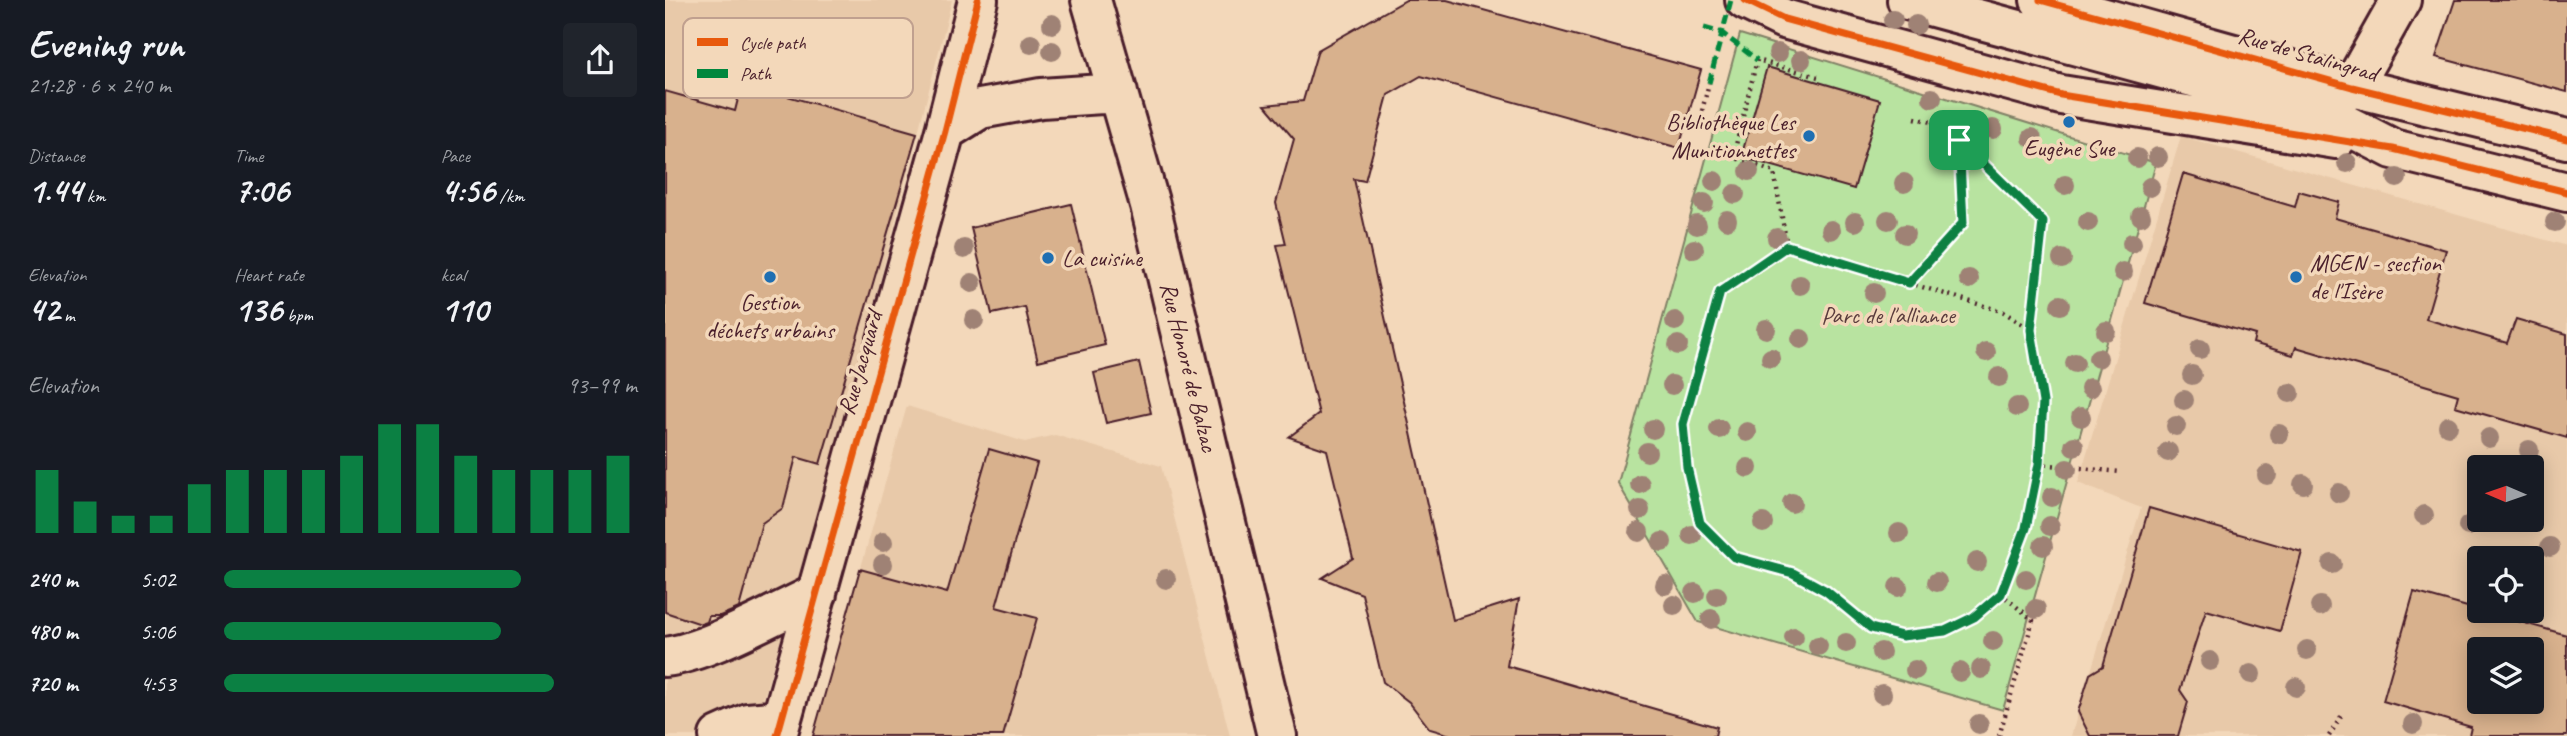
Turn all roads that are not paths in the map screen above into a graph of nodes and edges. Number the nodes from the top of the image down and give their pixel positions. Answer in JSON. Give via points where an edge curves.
{"nodes":[{"id":1,"x":978,"y":0,"type":"edge"},
{"id":2,"x":1091,"y":0,"type":"edge"},
{"id":3,"x":1745,"y":0,"type":"edge"},
{"id":4,"x":1907,"y":0,"type":"edge"},
{"id":5,"x":2040,"y":0,"type":"edge"},
{"id":6,"x":2401,"y":0,"type":"edge"},
{"id":7,"x":2352,"y":88,"type":"junction"},
{"id":8,"x":1118,"y":93,"type":"junction"},
{"id":9,"x":2319,"y":111,"type":"junction"},
{"id":10,"x":945,"y":131,"type":"junction"},
{"id":11,"x":2567,"y":139,"type":"edge"},
{"id":12,"x":2393,"y":149,"type":"junction"},
{"id":13,"x":2567,"y":192,"type":"edge"},
{"id":14,"x":817,"y":594,"type":"junction"},
{"id":15,"x":665,"y":657,"type":"edge"},
{"id":16,"x":779,"y":728,"type":"edge"},
{"id":17,"x":719,"y":736,"type":"edge"},
{"id":18,"x":1277,"y":736,"type":"edge"}],
"edges":[{"from":1,"to":10,"type":"street","name":"Rue Jacquard"},
{"from":2,"to":8,"type":"street","name":"Rue Honoré de Balzac"},
{"from":3,"to":12,"type":"street","via":[[1784,19],[2072,97]]},
{"from":4,"to":9,"type":"street"},
{"from":5,"to":7,"type":"street","name":"Rue de Stalingrad"},
{"from":6,"to":7,"type":"street"},
{"from":7,"to":9,"type":"street"},
{"from":7,"to":11,"type":"street","name":"Rue de Stalingrad"},
{"from":8,"to":10,"type":"street","via":[[1041,98],[980,109]]},
{"from":8,"to":18,"type":"street","name":"Rue Honoré de Balzac","via":[[1156,232]]},
{"from":9,"to":12,"type":"street"},
{"from":10,"to":14,"type":"street","name":"Rue Jacquard"},
{"from":12,"to":13,"type":"street"},
{"from":14,"to":15,"type":"street","via":[[714,641]]},
{"from":14,"to":16,"type":"street","name":"Rue Jacquard"},
{"from":16,"to":17,"type":"street","via":[[748,723]]}]}
